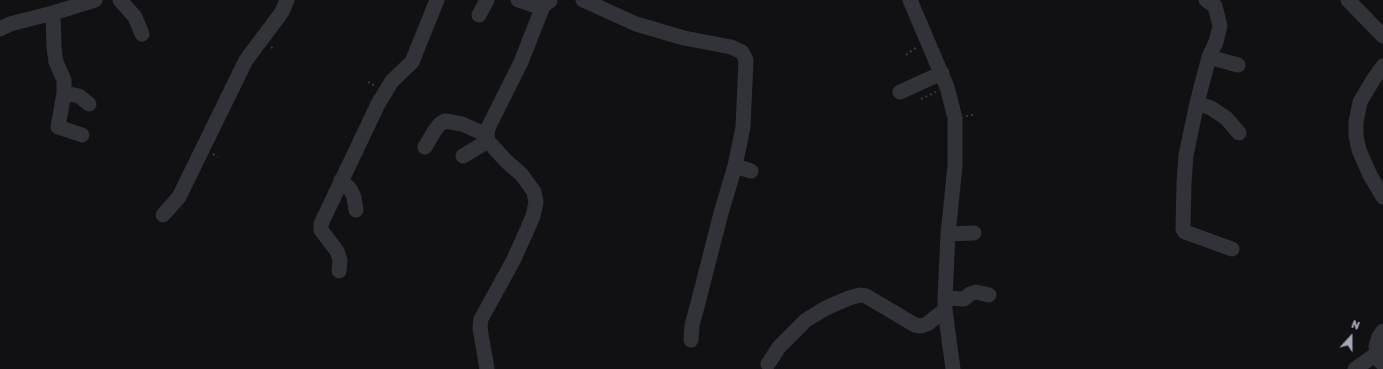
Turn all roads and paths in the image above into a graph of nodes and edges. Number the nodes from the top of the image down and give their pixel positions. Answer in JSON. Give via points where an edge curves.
{"nodes":[{"id":1,"x":95,"y":0,"type":"edge"},
{"id":2,"x":120,"y":0,"type":"edge"},
{"id":3,"x":287,"y":0,"type":"edge"},
{"id":4,"x":437,"y":0,"type":"edge"},
{"id":5,"x":486,"y":0,"type":"edge"},
{"id":6,"x":518,"y":0,"type":"edge"},
{"id":7,"x":583,"y":0,"type":"edge"},
{"id":8,"x":910,"y":0,"type":"edge"},
{"id":9,"x":1206,"y":0,"type":"edge"},
{"id":10,"x":1348,"y":0,"type":"edge"},
{"id":11,"x":547,"y":3,"type":"edge"},
{"id":12,"x":53,"y":13,"type":"junction"},
{"id":13,"x":480,"y":15,"type":"dead end"},
{"id":14,"x":0,"y":29,"type":"edge"},
{"id":15,"x":142,"y":34,"type":"dead end"},
{"id":16,"x":1383,"y":36,"type":"edge"},
{"id":17,"x":1209,"y":57,"type":"junction"},
{"id":18,"x":1238,"y":65,"type":"dead end"},
{"id":19,"x":1383,"y":66,"type":"edge"},
{"id":20,"x":942,"y":73,"type":"junction"},
{"id":21,"x":948,"y":87,"type":"junction"},
{"id":22,"x":900,"y":92,"type":"dead end"},
{"id":23,"x":64,"y":93,"type":"junction"},
{"id":24,"x":921,"y":99,"type":"dead end"},
{"id":25,"x":1197,"y":102,"type":"junction"},
{"id":26,"x":89,"y":104,"type":"dead end"},
{"id":27,"x":1239,"y":134,"type":"dead end"},
{"id":28,"x":82,"y":135,"type":"dead end"},
{"id":29,"x":487,"y":138,"type":"junction"},
{"id":30,"x":425,"y":147,"type":"dead end"},
{"id":31,"x":463,"y":156,"type":"dead end"},
{"id":32,"x":735,"y":166,"type":"junction"},
{"id":33,"x":751,"y":171,"type":"dead end"},
{"id":34,"x":341,"y":180,"type":"junction"},
{"id":35,"x":1383,"y":197,"type":"edge"},
{"id":36,"x":356,"y":210,"type":"dead end"},
{"id":37,"x":163,"y":215,"type":"dead end"},
{"id":38,"x":974,"y":233,"type":"dead end"},
{"id":39,"x":948,"y":234,"type":"junction"},
{"id":40,"x":1232,"y":250,"type":"dead end"},
{"id":41,"x":339,"y":271,"type":"dead end"},
{"id":42,"x":989,"y":295,"type":"dead end"},
{"id":43,"x":945,"y":304,"type":"junction"},
{"id":44,"x":1383,"y":331,"type":"edge"},
{"id":45,"x":691,"y":340,"type":"dead end"},
{"id":46,"x":1380,"y":359,"type":"edge"},
{"id":47,"x":768,"y":364,"type":"dead end"},
{"id":48,"x":487,"y":369,"type":"edge"},
{"id":49,"x":953,"y":369,"type":"edge"},
{"id":50,"x":1355,"y":369,"type":"edge"}],
"edges":[{"from":1,"to":12,"type":"street"},
{"from":2,"to":15,"type":"street","via":[[135,17]]},
{"from":3,"to":37,"type":"street","via":[[282,12],[246,60],[179,196]]},
{"from":4,"to":34,"type":"street","via":[[412,62],[392,81],[385,92]]},
{"from":5,"to":13,"type":"street"},
{"from":6,"to":11,"type":"street","via":[[536,6]]},
{"from":7,"to":32,"type":"street","via":[[636,24],[684,38],[731,47],[742,52],[746,60],[743,127]]},
{"from":8,"to":20,"type":"street"},
{"from":9,"to":17,"type":"street","via":[[1215,6],[1220,26]]},
{"from":10,"to":16,"type":"street"},
{"from":11,"to":29,"type":"street","via":[[488,128]]},
{"from":12,"to":14,"type":"street"},
{"from":12,"to":23,"type":"street","via":[[54,48],[56,62],[64,80]]},
{"from":17,"to":18,"type":"street"},
{"from":17,"to":25,"type":"street"},
{"from":19,"to":35,"type":"street","via":[[1360,102],[1356,122],[1359,150]]},
{"from":20,"to":21,"type":"street"},
{"from":20,"to":22,"type":"street"},
{"from":21,"to":24,"type":"path"},
{"from":21,"to":39,"type":"street","via":[[955,118],[955,166]]},
{"from":23,"to":26,"type":"street","via":[[79,96]]},
{"from":23,"to":28,"type":"street","via":[[58,127]]},
{"from":25,"to":27,"type":"street","via":[[1226,118]]},
{"from":25,"to":40,"type":"street","via":[[1186,155],[1183,229]]},
{"from":29,"to":30,"type":"street","via":[[462,124],[445,121],[435,130]]},
{"from":29,"to":31,"type":"street"},
{"from":29,"to":48,"type":"street","via":[[506,162],[524,178],[534,192],[536,202],[531,222],[513,261],[481,319],[480,328]]},
{"from":32,"to":33,"type":"street"},
{"from":32,"to":45,"type":"street","via":[[696,307]]},
{"from":34,"to":36,"type":"street","via":[[350,189]]},
{"from":34,"to":41,"type":"street","via":[[320,230],[337,251],[340,260]]},
{"from":38,"to":39,"type":"street"},
{"from":39,"to":43,"type":"street"},
{"from":42,"to":43,"type":"street","via":[[976,292],[964,299]]},
{"from":43,"to":47,"type":"street","via":[[928,324],[921,326],[866,296],[849,298],[806,320],[779,347]]},
{"from":43,"to":49,"type":"street"},
{"from":44,"to":46,"type":"street","via":[[1376,346]]},
{"from":46,"to":50,"type":"street"}]}
